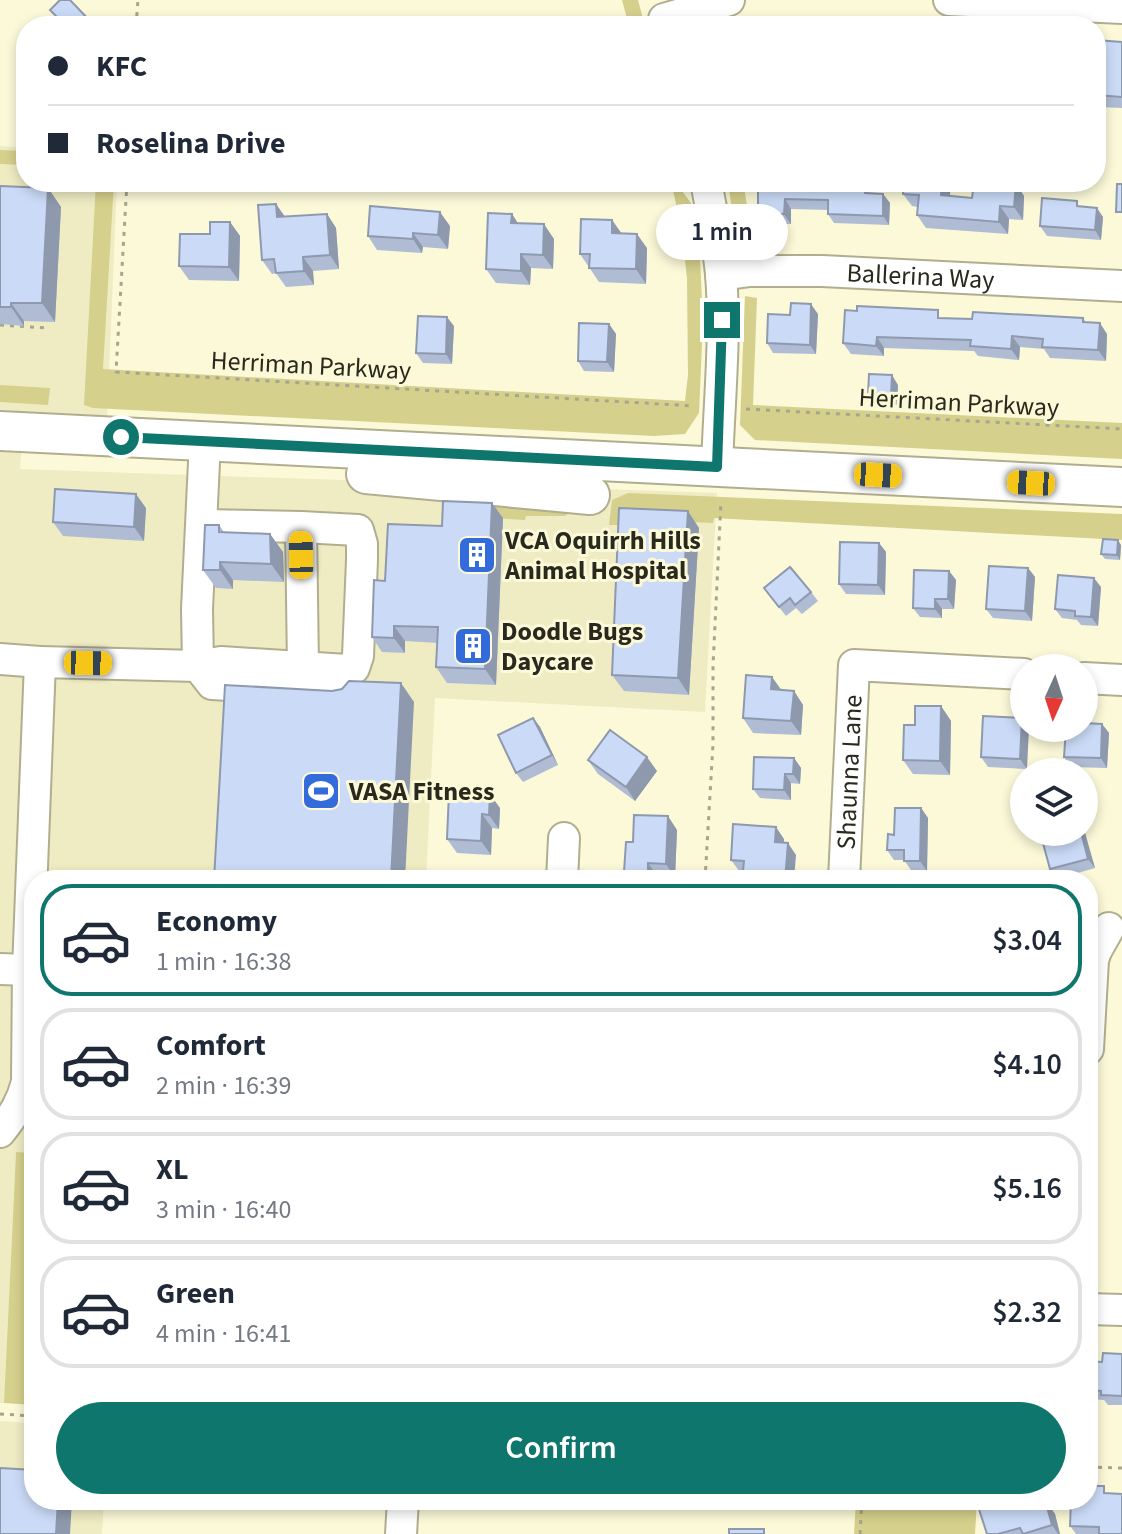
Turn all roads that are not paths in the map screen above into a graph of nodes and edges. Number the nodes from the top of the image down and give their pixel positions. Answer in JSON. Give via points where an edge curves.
{"nodes":[{"id":1,"x":729,"y":0,"type":"edge"},
{"id":2,"x":949,"y":0,"type":"edge"},
{"id":3,"x":1122,"y":8,"type":"edge"},
{"id":4,"x":663,"y":15,"type":"edge"},
{"id":5,"x":708,"y":192,"type":"edge"},
{"id":6,"x":721,"y":275,"type":"junction"},
{"id":7,"x":1122,"y":286,"type":"edge"},
{"id":8,"x":0,"y":431,"type":"edge"},
{"id":9,"x":205,"y":441,"type":"junction"},
{"id":10,"x":243,"y":443,"type":"junction"},
{"id":11,"x":719,"y":484,"type":"junction"},
{"id":12,"x":1122,"y":487,"type":"edge"},
{"id":13,"x":590,"y":495,"type":"dead end"},
{"id":14,"x":202,"y":525,"type":"junction"},
{"id":15,"x":301,"y":527,"type":"junction"},
{"id":16,"x":0,"y":659,"type":"edge"},
{"id":17,"x":40,"y":662,"type":"junction"},
{"id":18,"x":198,"y":666,"type":"junction"},
{"id":19,"x":303,"y":667,"type":"junction"},
{"id":20,"x":1010,"y":673,"type":"edge"},
{"id":21,"x":1098,"y":679,"type":"edge"},
{"id":22,"x":350,"y":680,"type":"junction"},
{"id":23,"x":1122,"y":680,"type":"edge"},
{"id":24,"x":564,"y":838,"type":"dead end"},
{"id":25,"x":562,"y":870,"type":"edge"},
{"id":26,"x":844,"y":870,"type":"edge"},
{"id":27,"x":1109,"y":928,"type":"dead end"},
{"id":28,"x":1098,"y":947,"type":"edge"},
{"id":29,"x":14,"y":970,"type":"edge"},
{"id":30,"x":24,"y":1056,"type":"edge"},
{"id":31,"x":24,"y":1095,"type":"edge"},
{"id":32,"x":0,"y":1132,"type":"edge"},
{"id":33,"x":1098,"y":1309,"type":"edge"},
{"id":34,"x":1122,"y":1310,"type":"edge"},
{"id":35,"x":402,"y":1510,"type":"edge"},
{"id":36,"x":401,"y":1534,"type":"edge"}],
"edges":[{"from":1,"to":4,"type":"street"},
{"from":2,"to":3,"type":"street"},
{"from":5,"to":6,"type":"street"},
{"from":6,"to":7,"type":"street","name":"Ballerina Way","via":[[822,271]]},
{"from":6,"to":11,"type":"street"},
{"from":8,"to":9,"type":"main road"},
{"from":9,"to":10,"type":"main road"},
{"from":9,"to":14,"type":"street"},
{"from":10,"to":11,"type":"main road"},
{"from":10,"to":13,"type":"main road","via":[[350,472]]},
{"from":11,"to":12,"type":"main road"},
{"from":14,"to":15,"type":"street"},
{"from":14,"to":18,"type":"street"},
{"from":15,"to":19,"type":"street"},
{"from":15,"to":22,"type":"street","via":[[358,530],[358,656]]},
{"from":16,"to":17,"type":"street"},
{"from":17,"to":18,"type":"street"},
{"from":17,"to":29,"type":"street"},
{"from":18,"to":19,"type":"street","via":[[221,662]]},
{"from":18,"to":22,"type":"street","via":[[212,684]]},
{"from":19,"to":22,"type":"street","via":[[347,670]]},
{"from":20,"to":26,"type":"street","name":"Shaunna Lane","via":[[854,665]]},
{"from":21,"to":23,"type":"street"},
{"from":24,"to":25,"type":"street"},
{"from":27,"to":28,"type":"street"},
{"from":29,"to":30,"type":"street"},
{"from":31,"to":32,"type":"street"},
{"from":33,"to":34,"type":"street"},
{"from":35,"to":36,"type":"street"}]}
